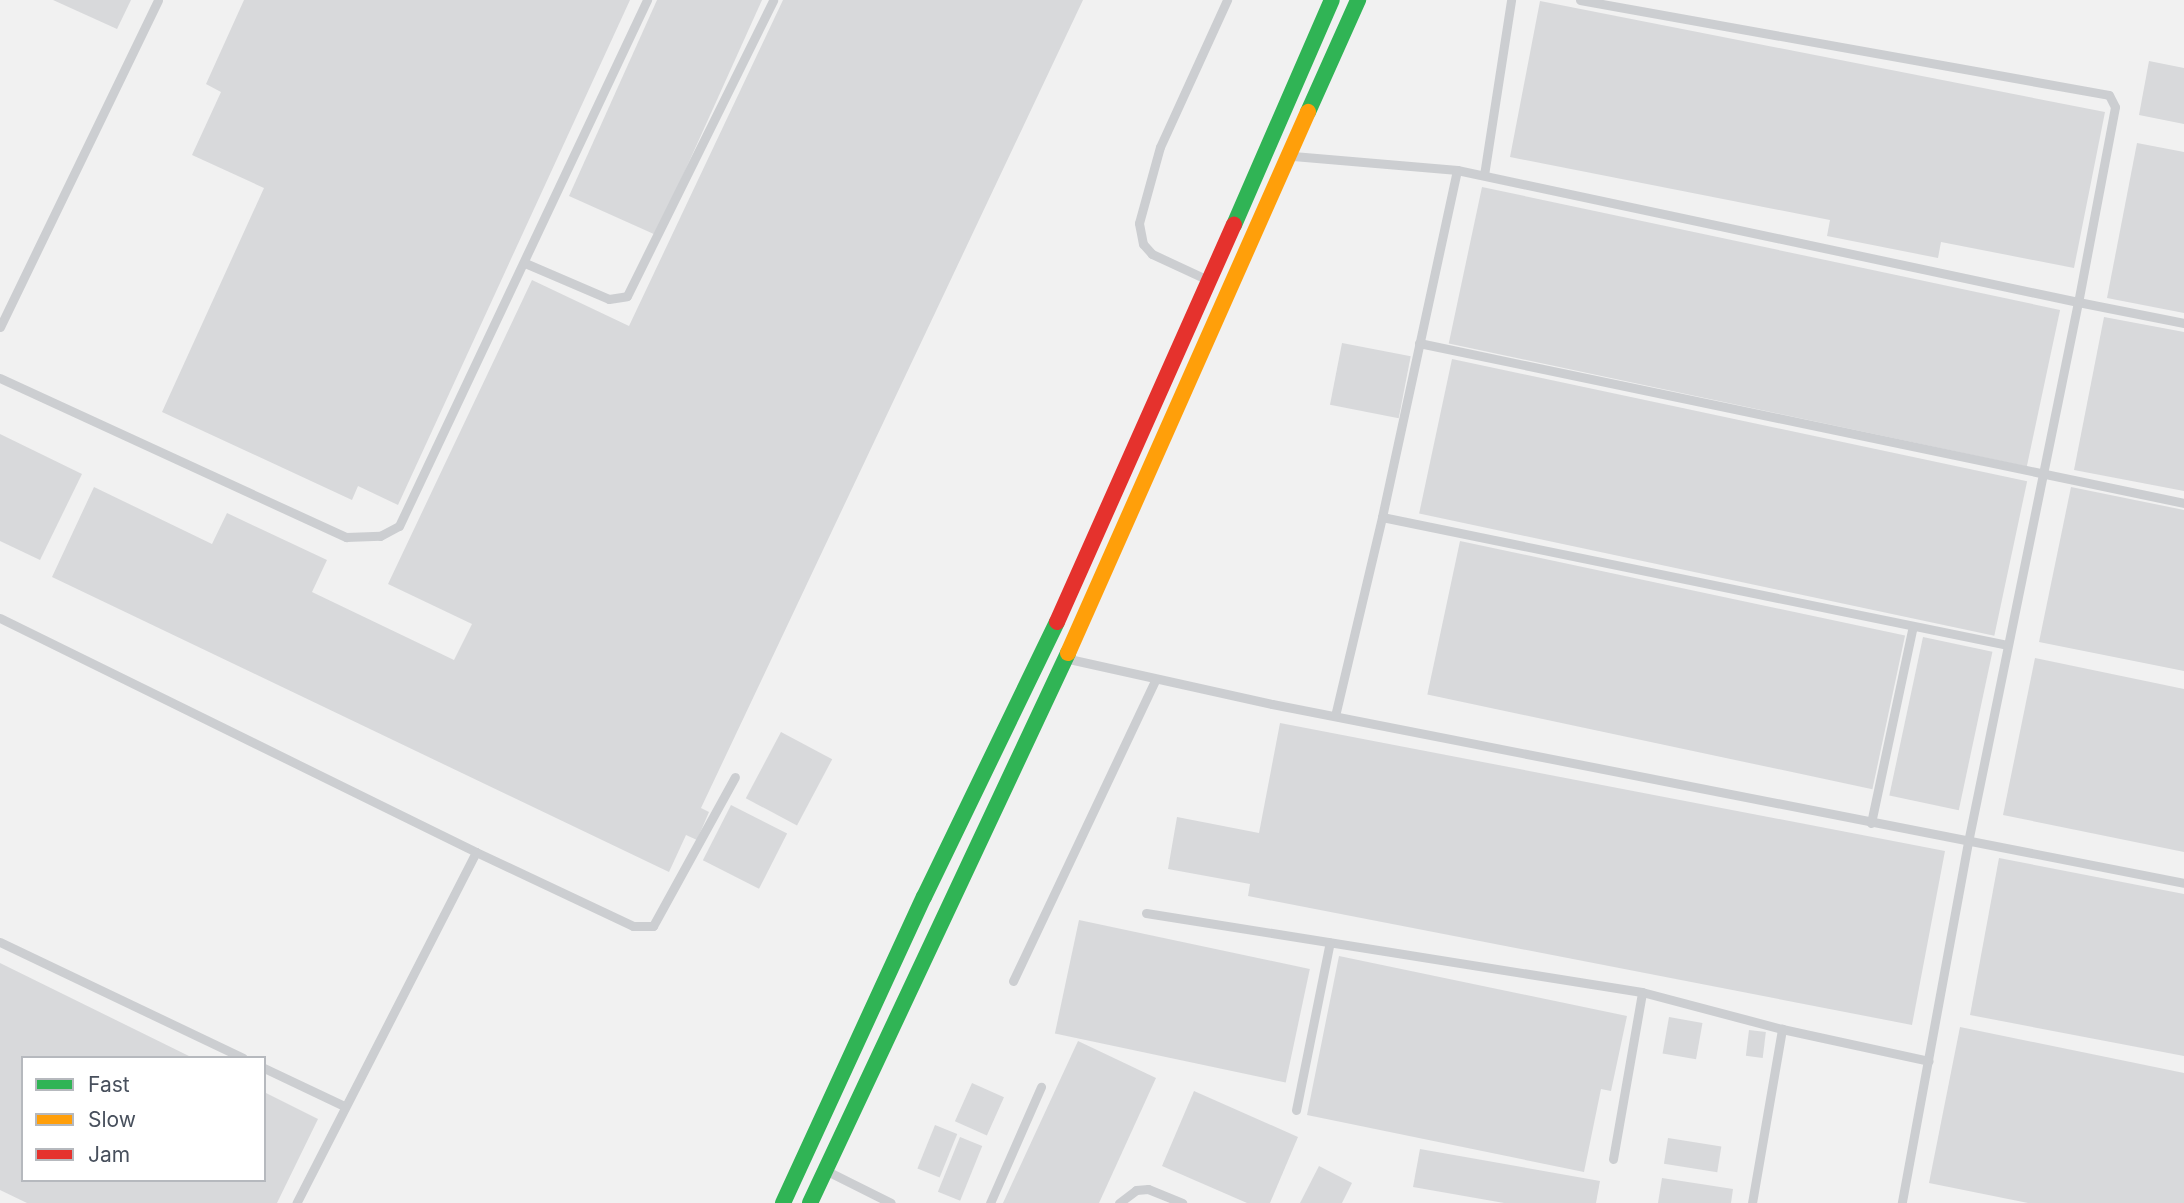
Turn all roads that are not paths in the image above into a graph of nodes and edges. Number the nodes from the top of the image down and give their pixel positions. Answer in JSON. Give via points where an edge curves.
{"nodes":[{"id":1,"x":158,"y":0,"type":"edge"},
{"id":2,"x":647,"y":0,"type":"edge"},
{"id":3,"x":773,"y":0,"type":"edge"},
{"id":4,"x":1227,"y":0,"type":"edge"},
{"id":5,"x":1332,"y":0,"type":"edge"},
{"id":6,"x":1358,"y":0,"type":"edge"},
{"id":7,"x":1511,"y":0,"type":"edge"},
{"id":8,"x":1580,"y":0,"type":"edge"},
{"id":9,"x":1292,"y":156,"type":"junction"},
{"id":10,"x":1457,"y":170,"type":"junction"},
{"id":11,"x":1484,"y":175,"type":"junction"},
{"id":12,"x":524,"y":263,"type":"junction"},
{"id":13,"x":1210,"y":281,"type":"junction"},
{"id":14,"x":2078,"y":302,"type":"junction"},
{"id":15,"x":2184,"y":323,"type":"edge"},
{"id":16,"x":0,"y":327,"type":"edge"},
{"id":17,"x":1419,"y":343,"type":"junction"},
{"id":18,"x":0,"y":378,"type":"edge"},
{"id":19,"x":2040,"y":474,"type":"junction"},
{"id":20,"x":2184,"y":503,"type":"edge"},
{"id":21,"x":1382,"y":517,"type":"junction"},
{"id":22,"x":0,"y":618,"type":"edge"},
{"id":23,"x":1913,"y":626,"type":"junction"},
{"id":24,"x":2007,"y":645,"type":"junction"},
{"id":25,"x":1043,"y":652,"type":"junction"},
{"id":26,"x":1066,"y":658,"type":"junction"},
{"id":27,"x":1155,"y":680,"type":"junction"},
{"id":28,"x":1335,"y":716,"type":"junction"},
{"id":29,"x":735,"y":777,"type":"dead end"},
{"id":30,"x":1871,"y":823,"type":"junction"},
{"id":31,"x":1968,"y":842,"type":"junction"},
{"id":32,"x":476,"y":852,"type":"junction"},
{"id":33,"x":2184,"y":883,"type":"edge"},
{"id":34,"x":1146,"y":912,"type":"dead end"},
{"id":35,"x":0,"y":942,"type":"edge"},
{"id":36,"x":1330,"y":942,"type":"junction"},
{"id":37,"x":1013,"y":981,"type":"dead end"},
{"id":38,"x":1642,"y":992,"type":"junction"},
{"id":39,"x":1782,"y":1029,"type":"junction"},
{"id":40,"x":239,"y":1056,"type":"edge"},
{"id":41,"x":1929,"y":1061,"type":"junction"},
{"id":42,"x":266,"y":1069,"type":"edge"},
{"id":43,"x":1041,"y":1087,"type":"dead end"},
{"id":44,"x":344,"y":1106,"type":"junction"},
{"id":45,"x":1297,"y":1110,"type":"dead end"},
{"id":46,"x":802,"y":1159,"type":"junction"},
{"id":47,"x":1613,"y":1159,"type":"dead end"},
{"id":48,"x":825,"y":1170,"type":"junction"},
{"id":49,"x":785,"y":1202,"type":"edge"},
{"id":50,"x":296,"y":1203,"type":"edge"},
{"id":51,"x":810,"y":1203,"type":"edge"},
{"id":52,"x":891,"y":1203,"type":"edge"},
{"id":53,"x":990,"y":1203,"type":"edge"},
{"id":54,"x":1119,"y":1203,"type":"edge"},
{"id":55,"x":1182,"y":1203,"type":"edge"},
{"id":56,"x":1752,"y":1203,"type":"edge"},
{"id":57,"x":1902,"y":1203,"type":"edge"}],
"edges":[{"from":1,"to":16,"type":"lane"},
{"from":2,"to":12,"type":"lane"},
{"from":3,"to":12,"type":"lane","via":[[627,296],[609,299]]},
{"from":4,"to":13,"type":"lane","via":[[1160,147],[1139,223],[1143,244],[1152,254]]},
{"from":5,"to":13,"type":"street"},
{"from":6,"to":9,"type":"street"},
{"from":7,"to":11,"type":"lane"},
{"from":8,"to":14,"type":"lane","via":[[2109,95],[2115,107]]},
{"from":9,"to":10,"type":"lane"},
{"from":9,"to":26,"type":"street"},
{"from":10,"to":11,"type":"lane"},
{"from":10,"to":17,"type":"lane"},
{"from":11,"to":14,"type":"lane"},
{"from":12,"to":18,"type":"lane","via":[[399,526],[380,536],[346,537],[329,530]]},
{"from":13,"to":25,"type":"street"},
{"from":14,"to":15,"type":"lane"},
{"from":14,"to":19,"type":"lane"},
{"from":17,"to":19,"type":"lane"},
{"from":17,"to":21,"type":"lane"},
{"from":19,"to":20,"type":"lane"},
{"from":19,"to":24,"type":"lane"},
{"from":21,"to":23,"type":"lane"},
{"from":21,"to":28,"type":"lane"},
{"from":22,"to":32,"type":"lane"},
{"from":23,"to":24,"type":"lane"},
{"from":23,"to":30,"type":"lane"},
{"from":24,"to":31,"type":"lane"},
{"from":25,"to":26,"type":"lane"},
{"from":25,"to":46,"type":"street"},
{"from":26,"to":27,"type":"lane"},
{"from":26,"to":48,"type":"street"},
{"from":27,"to":28,"type":"lane"},
{"from":27,"to":37,"type":"lane"},
{"from":28,"to":30,"type":"lane"},
{"from":29,"to":32,"type":"lane","via":[[653,926],[633,926]]},
{"from":30,"to":31,"type":"lane"},
{"from":31,"to":33,"type":"lane"},
{"from":31,"to":41,"type":"lane"},
{"from":32,"to":44,"type":"lane"},
{"from":34,"to":36,"type":"lane"},
{"from":35,"to":40,"type":"lane"},
{"from":36,"to":38,"type":"lane"},
{"from":36,"to":45,"type":"lane"},
{"from":38,"to":39,"type":"lane"},
{"from":38,"to":47,"type":"lane"},
{"from":39,"to":41,"type":"lane"},
{"from":39,"to":56,"type":"lane"},
{"from":41,"to":57,"type":"lane"},
{"from":42,"to":44,"type":"lane"},
{"from":43,"to":53,"type":"lane"},
{"from":44,"to":50,"type":"lane"},
{"from":46,"to":48,"type":"lane"},
{"from":46,"to":49,"type":"street"},
{"from":48,"to":51,"type":"street"},
{"from":48,"to":52,"type":"lane"},
{"from":54,"to":55,"type":"lane","via":[[1136,1189]]}]}
